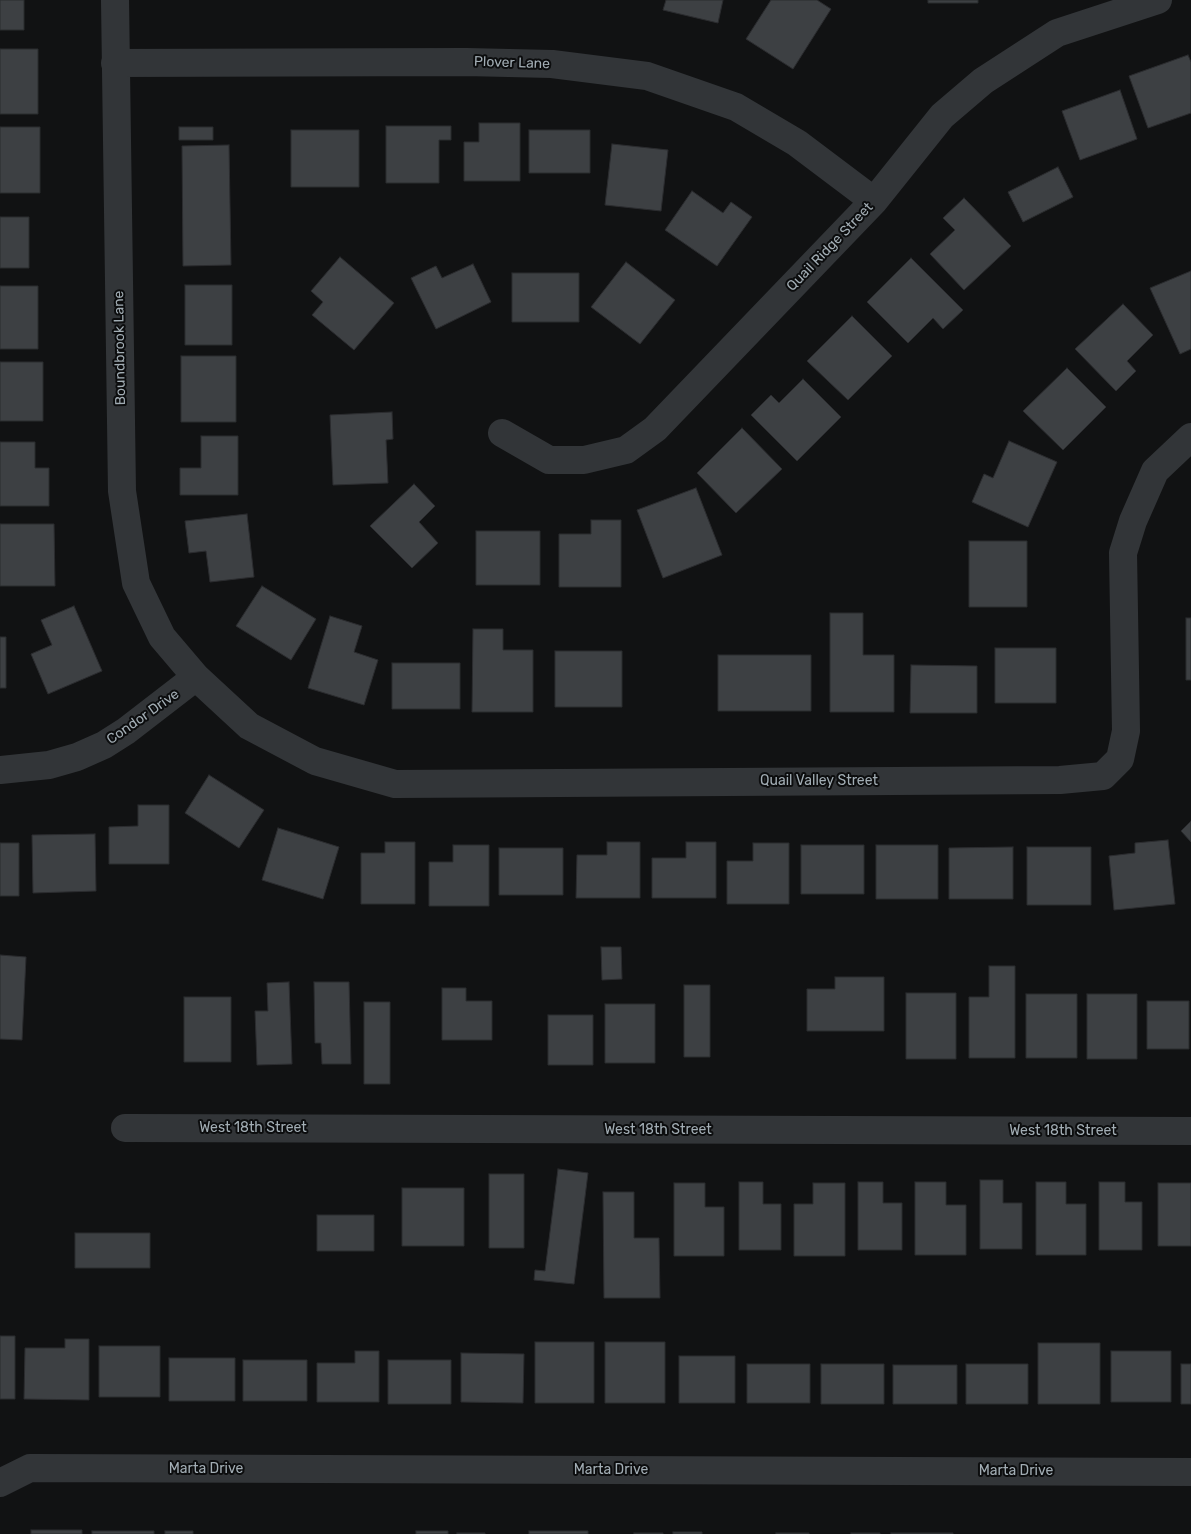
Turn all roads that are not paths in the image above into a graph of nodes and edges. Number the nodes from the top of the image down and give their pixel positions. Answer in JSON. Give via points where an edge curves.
{"nodes":[{"id":1,"x":115,"y":0,"type":"edge"},
{"id":2,"x":1154,"y":0,"type":"edge"},
{"id":3,"x":115,"y":62,"type":"junction"},
{"id":4,"x":874,"y":201,"type":"junction"},
{"id":5,"x":502,"y":434,"type":"dead end"},
{"id":6,"x":1191,"y":437,"type":"edge"},
{"id":7,"x":196,"y":677,"type":"junction"},
{"id":8,"x":0,"y":770,"type":"edge"},
{"id":9,"x":125,"y":1128,"type":"dead end"},
{"id":10,"x":1191,"y":1131,"type":"edge"},
{"id":11,"x":1191,"y":1472,"type":"edge"},
{"id":12,"x":0,"y":1482,"type":"edge"}],
"edges":[{"from":1,"to":3,"type":"street","name":"Boundbrook Lane"},
{"from":2,"to":4,"type":"street","name":"Quail Ridge Street","via":[[1057,33],[983,81],[942,116]]},
{"from":3,"to":4,"type":"street","name":"Plover Lane","via":[[552,64],[647,76],[736,107],[797,143]]},
{"from":3,"to":7,"type":"street","name":"Boundbrook Lane","via":[[122,491],[136,583],[162,636]]},
{"from":4,"to":5,"type":"street","name":"Quail Ridge Street","via":[[655,429],[626,450],[584,460],[549,460]]},
{"from":6,"to":7,"type":"street","name":"Quail Valley Street","via":[[1155,471],[1133,521],[1123,554],[1126,731],[1120,759],[1103,776],[1060,780],[395,784],[315,760],[249,726]]},
{"from":7,"to":8,"type":"street","name":"Condor Drive","via":[[104,745],[49,765]]},
{"from":9,"to":10,"type":"street","name":"West 18th Street"},
{"from":11,"to":12,"type":"street","name":"Marta Drive","via":[[30,1468]]}]}
